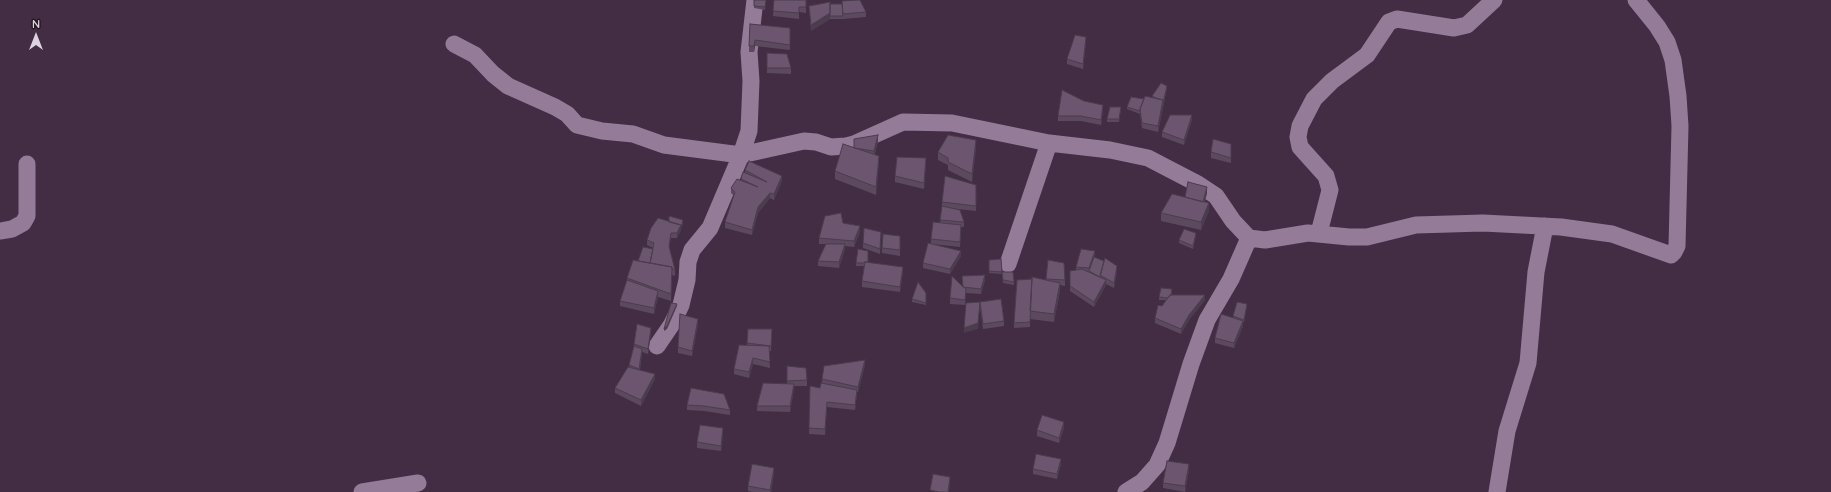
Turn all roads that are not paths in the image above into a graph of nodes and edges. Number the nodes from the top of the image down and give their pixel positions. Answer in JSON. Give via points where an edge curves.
{"nodes":[{"id":1,"x":755,"y":0,"type":"edge"},
{"id":2,"x":1494,"y":0,"type":"edge"},
{"id":3,"x":1636,"y":0,"type":"edge"},
{"id":4,"x":454,"y":44,"type":"dead end"},
{"id":5,"x":1048,"y":143,"type":"junction"},
{"id":6,"x":741,"y":155,"type":"junction"},
{"id":7,"x":27,"y":164,"type":"dead end"},
{"id":8,"x":1545,"y":226,"type":"junction"},
{"id":9,"x":0,"y":230,"type":"edge"},
{"id":10,"x":1319,"y":233,"type":"junction"},
{"id":11,"x":1249,"y":238,"type":"junction"},
{"id":12,"x":1008,"y":264,"type":"dead end"},
{"id":13,"x":657,"y":346,"type":"dead end"},
{"id":14,"x":418,"y":483,"type":"dead end"},
{"id":15,"x":362,"y":492,"type":"edge"},
{"id":16,"x":1126,"y":492,"type":"edge"},
{"id":17,"x":1497,"y":492,"type":"edge"}],
"edges":[{"from":1,"to":6,"type":"street","via":[[749,52],[751,107]]},
{"from":2,"to":10,"type":"street","via":[[1467,25],[1454,28],[1397,19],[1389,22],[1367,54],[1314,98],[1300,126],[1298,137],[1300,147],[1326,176],[1330,190]]},
{"from":3,"to":8,"type":"street","via":[[1658,26],[1673,60],[1680,126],[1677,246],[1671,255],[1612,234]]},
{"from":4,"to":6,"type":"street","via":[[475,54],[508,86],[555,107],[578,125],[602,131],[633,134],[664,145]]},
{"from":5,"to":6,"type":"street","via":[[952,123],[903,122],[846,146],[831,147],[804,140]]},
{"from":5,"to":11,"type":"street","via":[[1110,150],[1148,158],[1216,196],[1233,221]]},
{"from":5,"to":12,"type":"street"},
{"from":6,"to":13,"type":"street","via":[[710,228],[692,250],[681,305]]},
{"from":7,"to":9,"type":"street","via":[[27,216],[18,226]]},
{"from":8,"to":10,"type":"street","via":[[1475,223],[1416,225],[1367,236],[1349,237]]},
{"from":8,"to":17,"type":"street","via":[[1536,272],[1528,363],[1507,431]]},
{"from":10,"to":11,"type":"street","via":[[1295,234],[1265,240]]},
{"from":11,"to":16,"type":"street","via":[[1231,279],[1207,320],[1167,443],[1157,465],[1142,482]]},
{"from":14,"to":15,"type":"street"}]}
